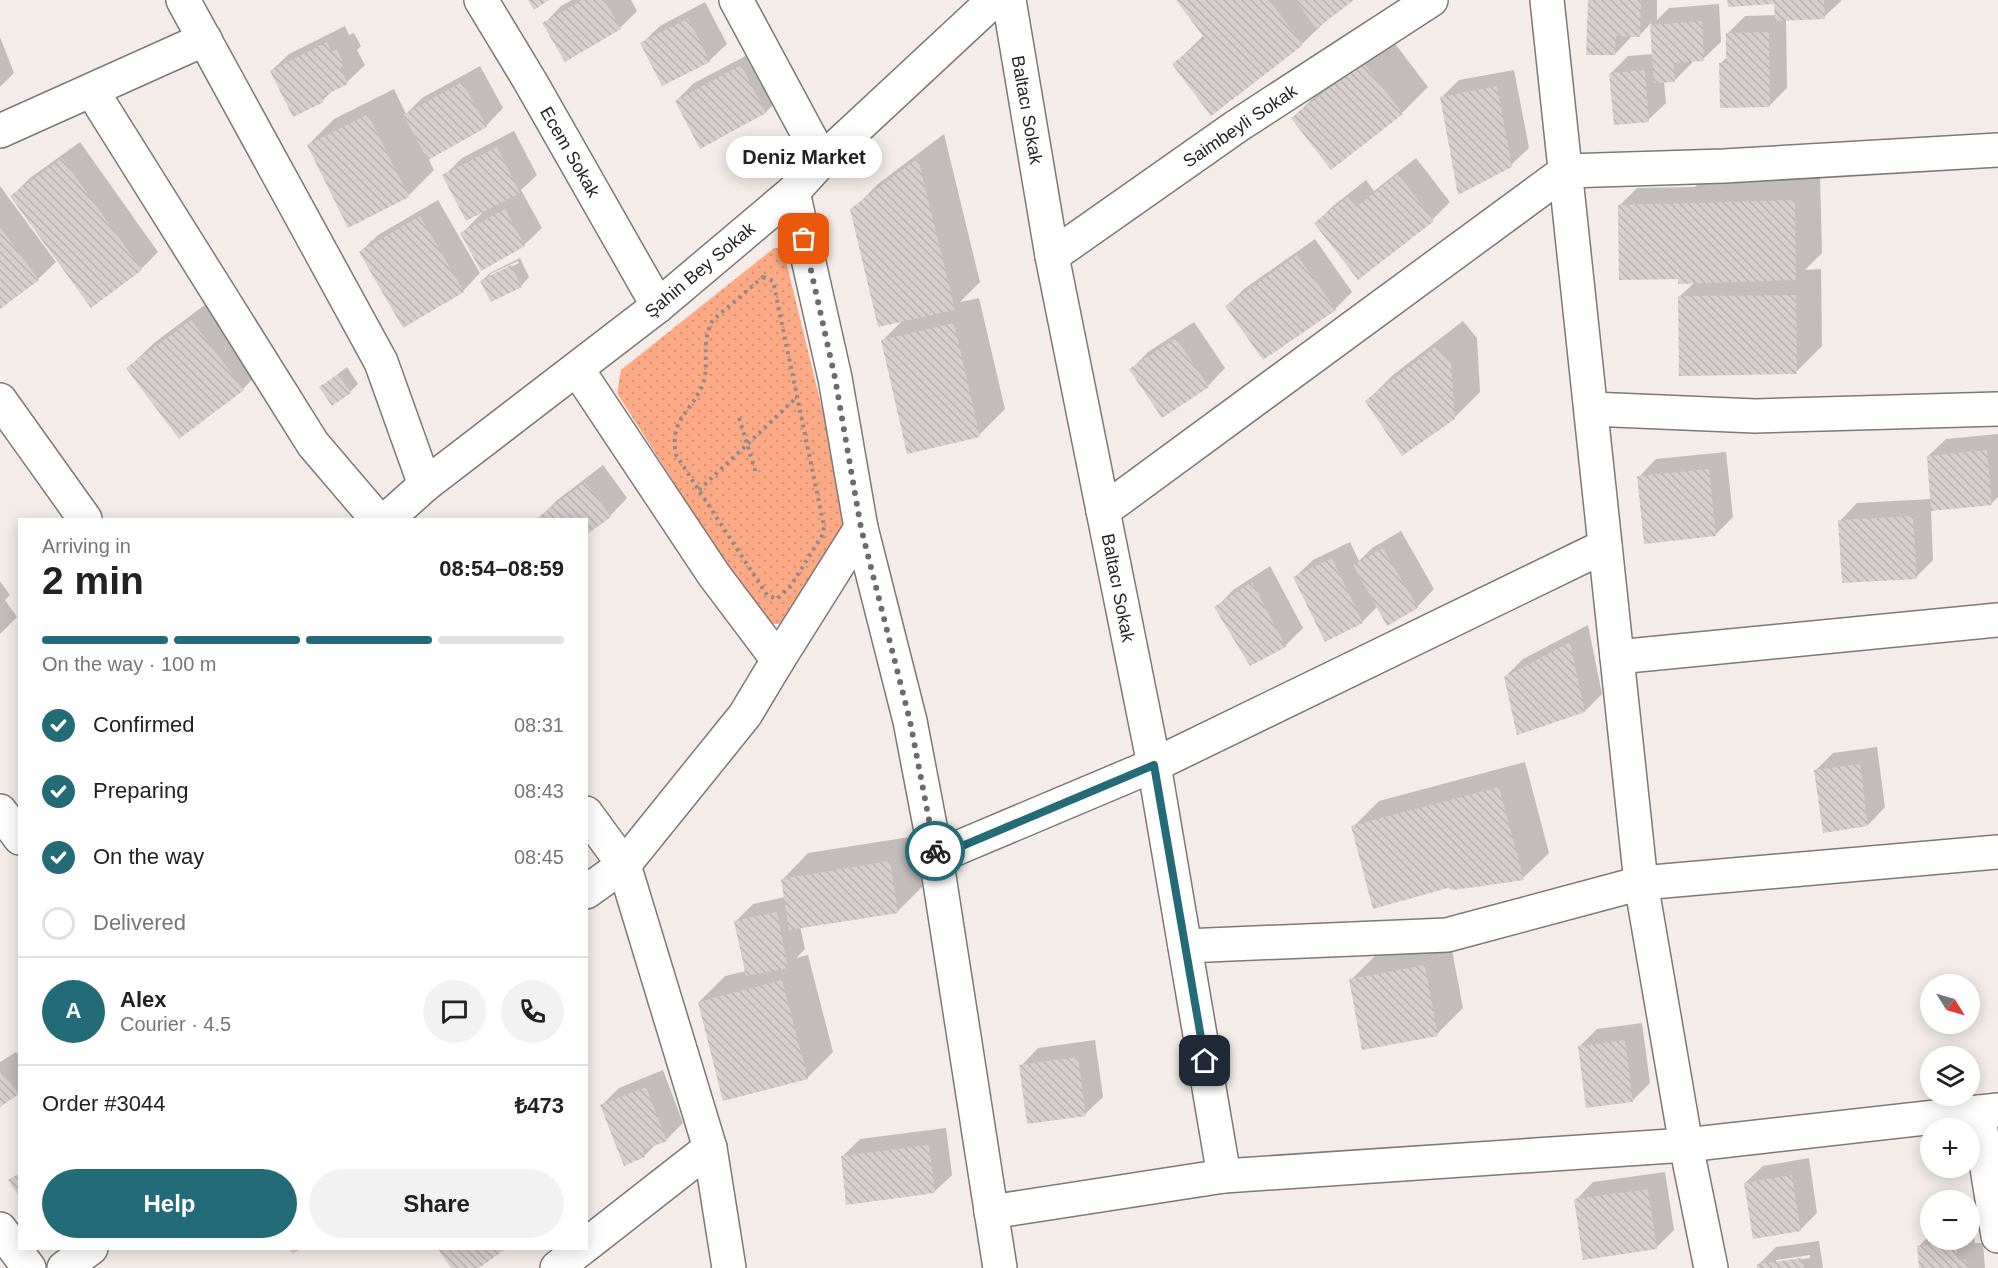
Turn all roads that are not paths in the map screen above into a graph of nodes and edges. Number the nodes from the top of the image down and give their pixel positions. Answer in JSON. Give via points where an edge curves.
{"nodes":[{"id":1,"x":183,"y":0,"type":"edge"},
{"id":2,"x":481,"y":0,"type":"edge"},
{"id":3,"x":736,"y":0,"type":"edge"},
{"id":4,"x":994,"y":0,"type":"edge"},
{"id":5,"x":1009,"y":0,"type":"edge"},
{"id":6,"x":1431,"y":0,"type":"edge"},
{"id":7,"x":1547,"y":0,"type":"edge"},
{"id":8,"x":205,"y":39,"type":"junction"},
{"id":9,"x":92,"y":91,"type":"junction"},
{"id":10,"x":0,"y":131,"type":"edge"},
{"id":11,"x":1998,"y":150,"type":"edge"},
{"id":12,"x":822,"y":160,"type":"junction"},
{"id":13,"x":1566,"y":171,"type":"junction"},
{"id":14,"x":793,"y":192,"type":"junction"},
{"id":15,"x":1052,"y":256,"type":"junction"},
{"id":16,"x":658,"y":306,"type":"junction"},
{"id":17,"x":577,"y":369,"type":"junction"},
{"id":18,"x":0,"y":400,"type":"edge"},
{"id":19,"x":1591,"y":409,"type":"junction"},
{"id":20,"x":1998,"y":409,"type":"edge"},
{"id":21,"x":425,"y":484,"type":"junction"},
{"id":22,"x":1103,"y":511,"type":"junction"},
{"id":23,"x":84,"y":518,"type":"edge"},
{"id":24,"x":376,"y":518,"type":"edge"},
{"id":25,"x":388,"y":518,"type":"edge"},
{"id":26,"x":861,"y":528,"type":"junction"},
{"id":27,"x":1605,"y":546,"type":"junction"},
{"id":28,"x":1998,"y":620,"type":"edge"},
{"id":29,"x":1617,"y":657,"type":"junction"},
{"id":30,"x":778,"y":660,"type":"junction"},
{"id":31,"x":1154,"y":765,"type":"junction"},
{"id":32,"x":0,"y":811,"type":"edge"},
{"id":33,"x":588,"y":816,"type":"edge"},
{"id":34,"x":18,"y":835,"type":"edge"},
{"id":35,"x":1998,"y":852,"type":"edge"},
{"id":36,"x":936,"y":857,"type":"junction"},
{"id":37,"x":624,"y":865,"type":"junction"},
{"id":38,"x":1641,"y":883,"type":"junction"},
{"id":39,"x":588,"y":891,"type":"edge"},
{"id":40,"x":1185,"y":946,"type":"junction"},
{"id":41,"x":1988,"y":1111,"type":"edge"},
{"id":42,"x":1686,"y":1145,"type":"junction"},
{"id":43,"x":710,"y":1148,"type":"junction"},
{"id":44,"x":1224,"y":1176,"type":"junction"},
{"id":45,"x":991,"y":1212,"type":"junction"},
{"id":46,"x":1998,"y":1236,"type":"edge"},
{"id":47,"x":588,"y":1243,"type":"edge"},
{"id":48,"x":88,"y":1250,"type":"edge"},
{"id":49,"x":579,"y":1250,"type":"edge"},
{"id":50,"x":64,"y":1268,"type":"edge"},
{"id":51,"x":556,"y":1268,"type":"edge"},
{"id":52,"x":729,"y":1268,"type":"edge"},
{"id":53,"x":1000,"y":1268,"type":"edge"},
{"id":54,"x":1711,"y":1268,"type":"edge"}],
"edges":[{"from":1,"to":8,"type":"street"},
{"from":2,"to":16,"type":"street","name":"Ecem Sokak"},
{"from":3,"to":12,"type":"street"},
{"from":4,"to":12,"type":"street","name":"Şahin Bey Sokak"},
{"from":5,"to":15,"type":"street","name":"Baltacı Sokak"},
{"from":6,"to":15,"type":"street","name":"Saimbeyli Sokak","via":[[1237,126]]},
{"from":7,"to":13,"type":"street"},
{"from":8,"to":9,"type":"street"},
{"from":8,"to":21,"type":"street","via":[[381,362]]},
{"from":9,"to":10,"type":"street"},
{"from":9,"to":24,"type":"street","via":[[313,444]]},
{"from":11,"to":13,"type":"street"},
{"from":12,"to":14,"type":"street","name":"Şahin Bey Sokak"},
{"from":13,"to":19,"type":"street"},
{"from":13,"to":22,"type":"street"},
{"from":14,"to":16,"type":"street","name":"Şahin Bey Sokak"},
{"from":14,"to":26,"type":"street","via":[[835,378]]},
{"from":15,"to":22,"type":"street","name":"Baltacı Sokak"},
{"from":16,"to":17,"type":"street","name":"Şahin Bey Sokak"},
{"from":17,"to":21,"type":"street","name":"Şahin Bey Sokak"},
{"from":17,"to":30,"type":"street","via":[[714,575]]},
{"from":18,"to":23,"type":"street"},
{"from":19,"to":20,"type":"street","via":[[1755,416]]},
{"from":19,"to":27,"type":"street"},
{"from":21,"to":25,"type":"street","name":"Şahin Bey Sokak"},
{"from":22,"to":31,"type":"street","name":"Baltacı Sokak"},
{"from":26,"to":30,"type":"street"},
{"from":26,"to":36,"type":"street","via":[[910,721]]},
{"from":27,"to":29,"type":"street"},
{"from":27,"to":31,"type":"street"},
{"from":28,"to":29,"type":"street"},
{"from":29,"to":38,"type":"street"},
{"from":30,"to":37,"type":"street","via":[[745,715]]},
{"from":31,"to":36,"type":"street"},
{"from":31,"to":40,"type":"street","name":"Baltacı Sokak"},
{"from":32,"to":34,"type":"street"},
{"from":33,"to":37,"type":"street"},
{"from":35,"to":38,"type":"street"},
{"from":36,"to":45,"type":"street"},
{"from":37,"to":39,"type":"street"},
{"from":37,"to":43,"type":"street"},
{"from":38,"to":40,"type":"street","via":[[1447,935]]},
{"from":38,"to":42,"type":"street"},
{"from":40,"to":44,"type":"street","name":"Baltacı Sokak"},
{"from":41,"to":42,"type":"street"},
{"from":41,"to":46,"type":"street"},
{"from":42,"to":44,"type":"street"},
{"from":42,"to":54,"type":"street"},
{"from":43,"to":47,"type":"street"},
{"from":43,"to":52,"type":"street"},
{"from":44,"to":45,"type":"street"},
{"from":45,"to":53,"type":"street"},
{"from":48,"to":50,"type":"street"},
{"from":49,"to":51,"type":"street"}]}
